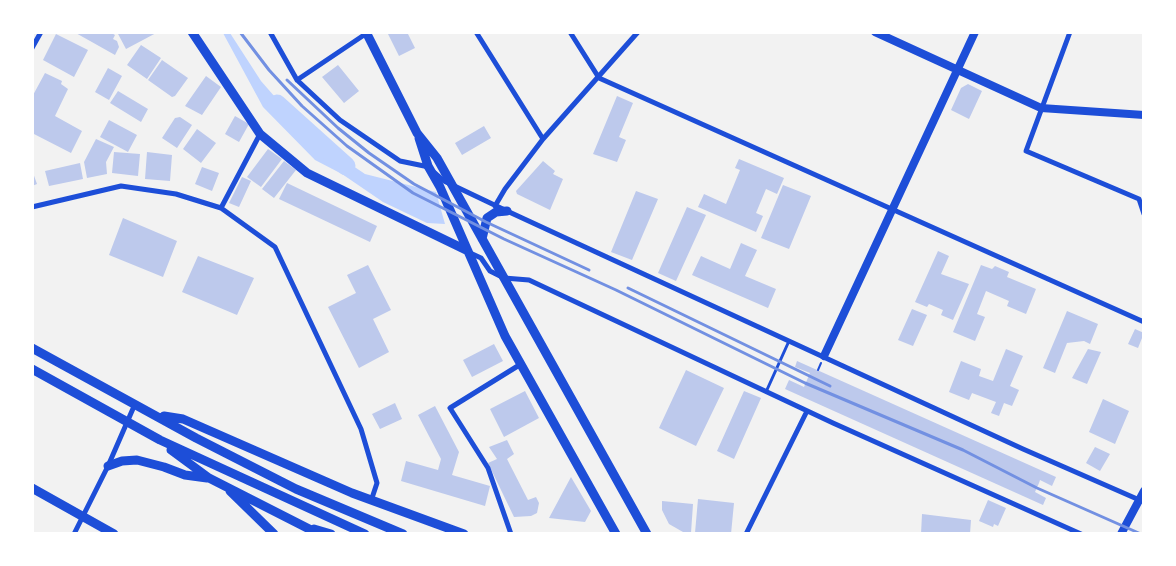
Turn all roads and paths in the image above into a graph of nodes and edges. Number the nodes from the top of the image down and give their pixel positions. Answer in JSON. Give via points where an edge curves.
{"nodes":[{"id":1,"x":41,"y":32,"type":"edge"},
{"id":2,"x":192,"y":32,"type":"edge"},
{"id":3,"x":270,"y":32,"type":"edge"},
{"id":4,"x":476,"y":32,"type":"edge"},
{"id":5,"x":570,"y":32,"type":"edge"},
{"id":6,"x":638,"y":32,"type":"edge"},
{"id":7,"x":875,"y":32,"type":"edge"},
{"id":8,"x":975,"y":32,"type":"edge"},
{"id":9,"x":1070,"y":32,"type":"edge"},
{"id":10,"x":367,"y":33,"type":"edge"},
{"id":11,"x":32,"y":48,"type":"edge"},
{"id":12,"x":957,"y":71,"type":"junction"},
{"id":13,"x":599,"y":78,"type":"junction"},
{"id":14,"x":297,"y":80,"type":"junction"},
{"id":15,"x":1041,"y":108,"type":"junction"},
{"id":16,"x":1144,"y":116,"type":"edge"},
{"id":17,"x":417,"y":133,"type":"junction"},
{"id":18,"x":260,"y":134,"type":"junction"},
{"id":19,"x":544,"y":139,"type":"junction"},
{"id":20,"x":428,"y":166,"type":"junction"},
{"id":21,"x":452,"y":185,"type":"junction"},
{"id":22,"x":495,"y":206,"type":"junction"},
{"id":23,"x":32,"y":207,"type":"edge"},
{"id":24,"x":221,"y":208,"type":"junction"},
{"id":25,"x":507,"y":211,"type":"junction"},
{"id":26,"x":892,"y":211,"type":"junction"},
{"id":27,"x":1144,"y":214,"type":"edge"},
{"id":28,"x":482,"y":239,"type":"junction"},
{"id":29,"x":467,"y":249,"type":"junction"},
{"id":30,"x":504,"y":278,"type":"junction"},
{"id":31,"x":1144,"y":322,"type":"edge"},
{"id":32,"x":789,"y":340,"type":"junction"},
{"id":33,"x":32,"y":348,"type":"edge"},
{"id":34,"x":824,"y":356,"type":"junction"},
{"id":35,"x":521,"y":364,"type":"junction"},
{"id":36,"x":32,"y":370,"type":"edge"},
{"id":37,"x":766,"y":392,"type":"junction"},
{"id":38,"x":135,"y":404,"type":"junction"},
{"id":39,"x":807,"y":411,"type":"junction"},
{"id":40,"x":158,"y":415,"type":"junction"},
{"id":41,"x":128,"y":423,"type":"junction"},
{"id":42,"x":160,"y":440,"type":"junction"},
{"id":43,"x":108,"y":466,"type":"junction"},
{"id":44,"x":209,"y":478,"type":"junction"},
{"id":45,"x":226,"y":487,"type":"junction"},
{"id":46,"x":32,"y":488,"type":"edge"},
{"id":47,"x":1144,"y":491,"type":"edge"},
{"id":48,"x":371,"y":501,"type":"junction"},
{"id":49,"x":1141,"y":501,"type":"edge"},
{"id":50,"x":83,"y":516,"type":"junction"},
{"id":51,"x":309,"y":527,"type":"junction"},
{"id":52,"x":74,"y":534,"type":"edge"},
{"id":53,"x":114,"y":534,"type":"edge"},
{"id":54,"x":274,"y":534,"type":"edge"},
{"id":55,"x":319,"y":534,"type":"edge"},
{"id":56,"x":331,"y":534,"type":"edge"},
{"id":57,"x":365,"y":534,"type":"edge"},
{"id":58,"x":403,"y":534,"type":"edge"},
{"id":59,"x":464,"y":534,"type":"edge"},
{"id":60,"x":511,"y":534,"type":"edge"},
{"id":61,"x":616,"y":534,"type":"edge"},
{"id":62,"x":647,"y":534,"type":"edge"},
{"id":63,"x":746,"y":534,"type":"edge"},
{"id":64,"x":1081,"y":534,"type":"edge"},
{"id":65,"x":1121,"y":534,"type":"edge"}],
"edges":[{"from":1,"to":11,"type":"street"},
{"from":2,"to":18,"type":"main road"},
{"from":3,"to":14,"type":"street"},
{"from":4,"to":19,"type":"street"},
{"from":5,"to":13,"type":"street"},
{"from":6,"to":13,"type":"street"},
{"from":7,"to":12,"type":"street"},
{"from":8,"to":12,"type":"street"},
{"from":9,"to":15,"type":"street"},
{"from":10,"to":14,"type":"street"},
{"from":10,"to":17,"type":"main road"},
{"from":12,"to":15,"type":"street"},
{"from":12,"to":26,"type":"street"},
{"from":13,"to":19,"type":"street"},
{"from":13,"to":26,"type":"street"},
{"from":14,"to":20,"type":"street","via":[[360,136],[400,161]]},
{"from":15,"to":16,"type":"street"},
{"from":15,"to":27,"type":"street","via":[[1026,151],[1139,199]]},
{"from":17,"to":20,"type":"main road"},
{"from":17,"to":21,"type":"main road","via":[[437,158]]},
{"from":18,"to":24,"type":"street"},
{"from":18,"to":29,"type":"main road","via":[[307,172]]},
{"from":19,"to":22,"type":"street"},
{"from":20,"to":21,"type":"street"},
{"from":20,"to":29,"type":"main road"},
{"from":21,"to":22,"type":"street"},
{"from":21,"to":28,"type":"main road"},
{"from":22,"to":25,"type":"street"},
{"from":23,"to":24,"type":"street","via":[[121,186],[176,194]]},
{"from":24,"to":48,"type":"street","via":[[275,246],[361,429],[377,483]]},
{"from":25,"to":28,"type":"main road","via":[[496,212],[487,218]]},
{"from":25,"to":32,"type":"street"},
{"from":26,"to":31,"type":"street"},
{"from":26,"to":34,"type":"street"},
{"from":28,"to":30,"type":"main road"},
{"from":29,"to":30,"type":"street","via":[[481,258],[490,271]]},
{"from":29,"to":35,"type":"main road","via":[[505,336]]},
{"from":30,"to":37,"type":"street","via":[[529,280]]},
{"from":30,"to":62,"type":"main road"},
{"from":32,"to":34,"type":"street"},
{"from":32,"to":37,"type":"lane"},
{"from":33,"to":38,"type":"main road"},
{"from":34,"to":49,"type":"street"},
{"from":35,"to":60,"type":"street","via":[[450,408],[488,468]]},
{"from":35,"to":61,"type":"main road"},
{"from":36,"to":41,"type":"main road"},
{"from":37,"to":39,"type":"street"},
{"from":38,"to":40,"type":"main road"},
{"from":38,"to":41,"type":"street"},
{"from":39,"to":63,"type":"street"},
{"from":39,"to":64,"type":"street"},
{"from":40,"to":48,"type":"main road","via":[[212,431]]},
{"from":40,"to":58,"type":"main road","via":[[296,489]]},
{"from":41,"to":42,"type":"main road"},
{"from":41,"to":43,"type":"street"},
{"from":42,"to":44,"type":"main road"},
{"from":42,"to":57,"type":"main road"},
{"from":43,"to":44,"type":"main road","via":[[138,460],[184,475]]},
{"from":43,"to":50,"type":"street"},
{"from":44,"to":45,"type":"main road"},
{"from":45,"to":51,"type":"main road"},
{"from":45,"to":54,"type":"main road"},
{"from":46,"to":50,"type":"main road"},
{"from":47,"to":49,"type":"street"},
{"from":48,"to":59,"type":"main road"},
{"from":49,"to":65,"type":"street"},
{"from":50,"to":52,"type":"street"},
{"from":50,"to":53,"type":"main road"},
{"from":51,"to":55,"type":"main road"},
{"from":51,"to":56,"type":"main road"}]}
